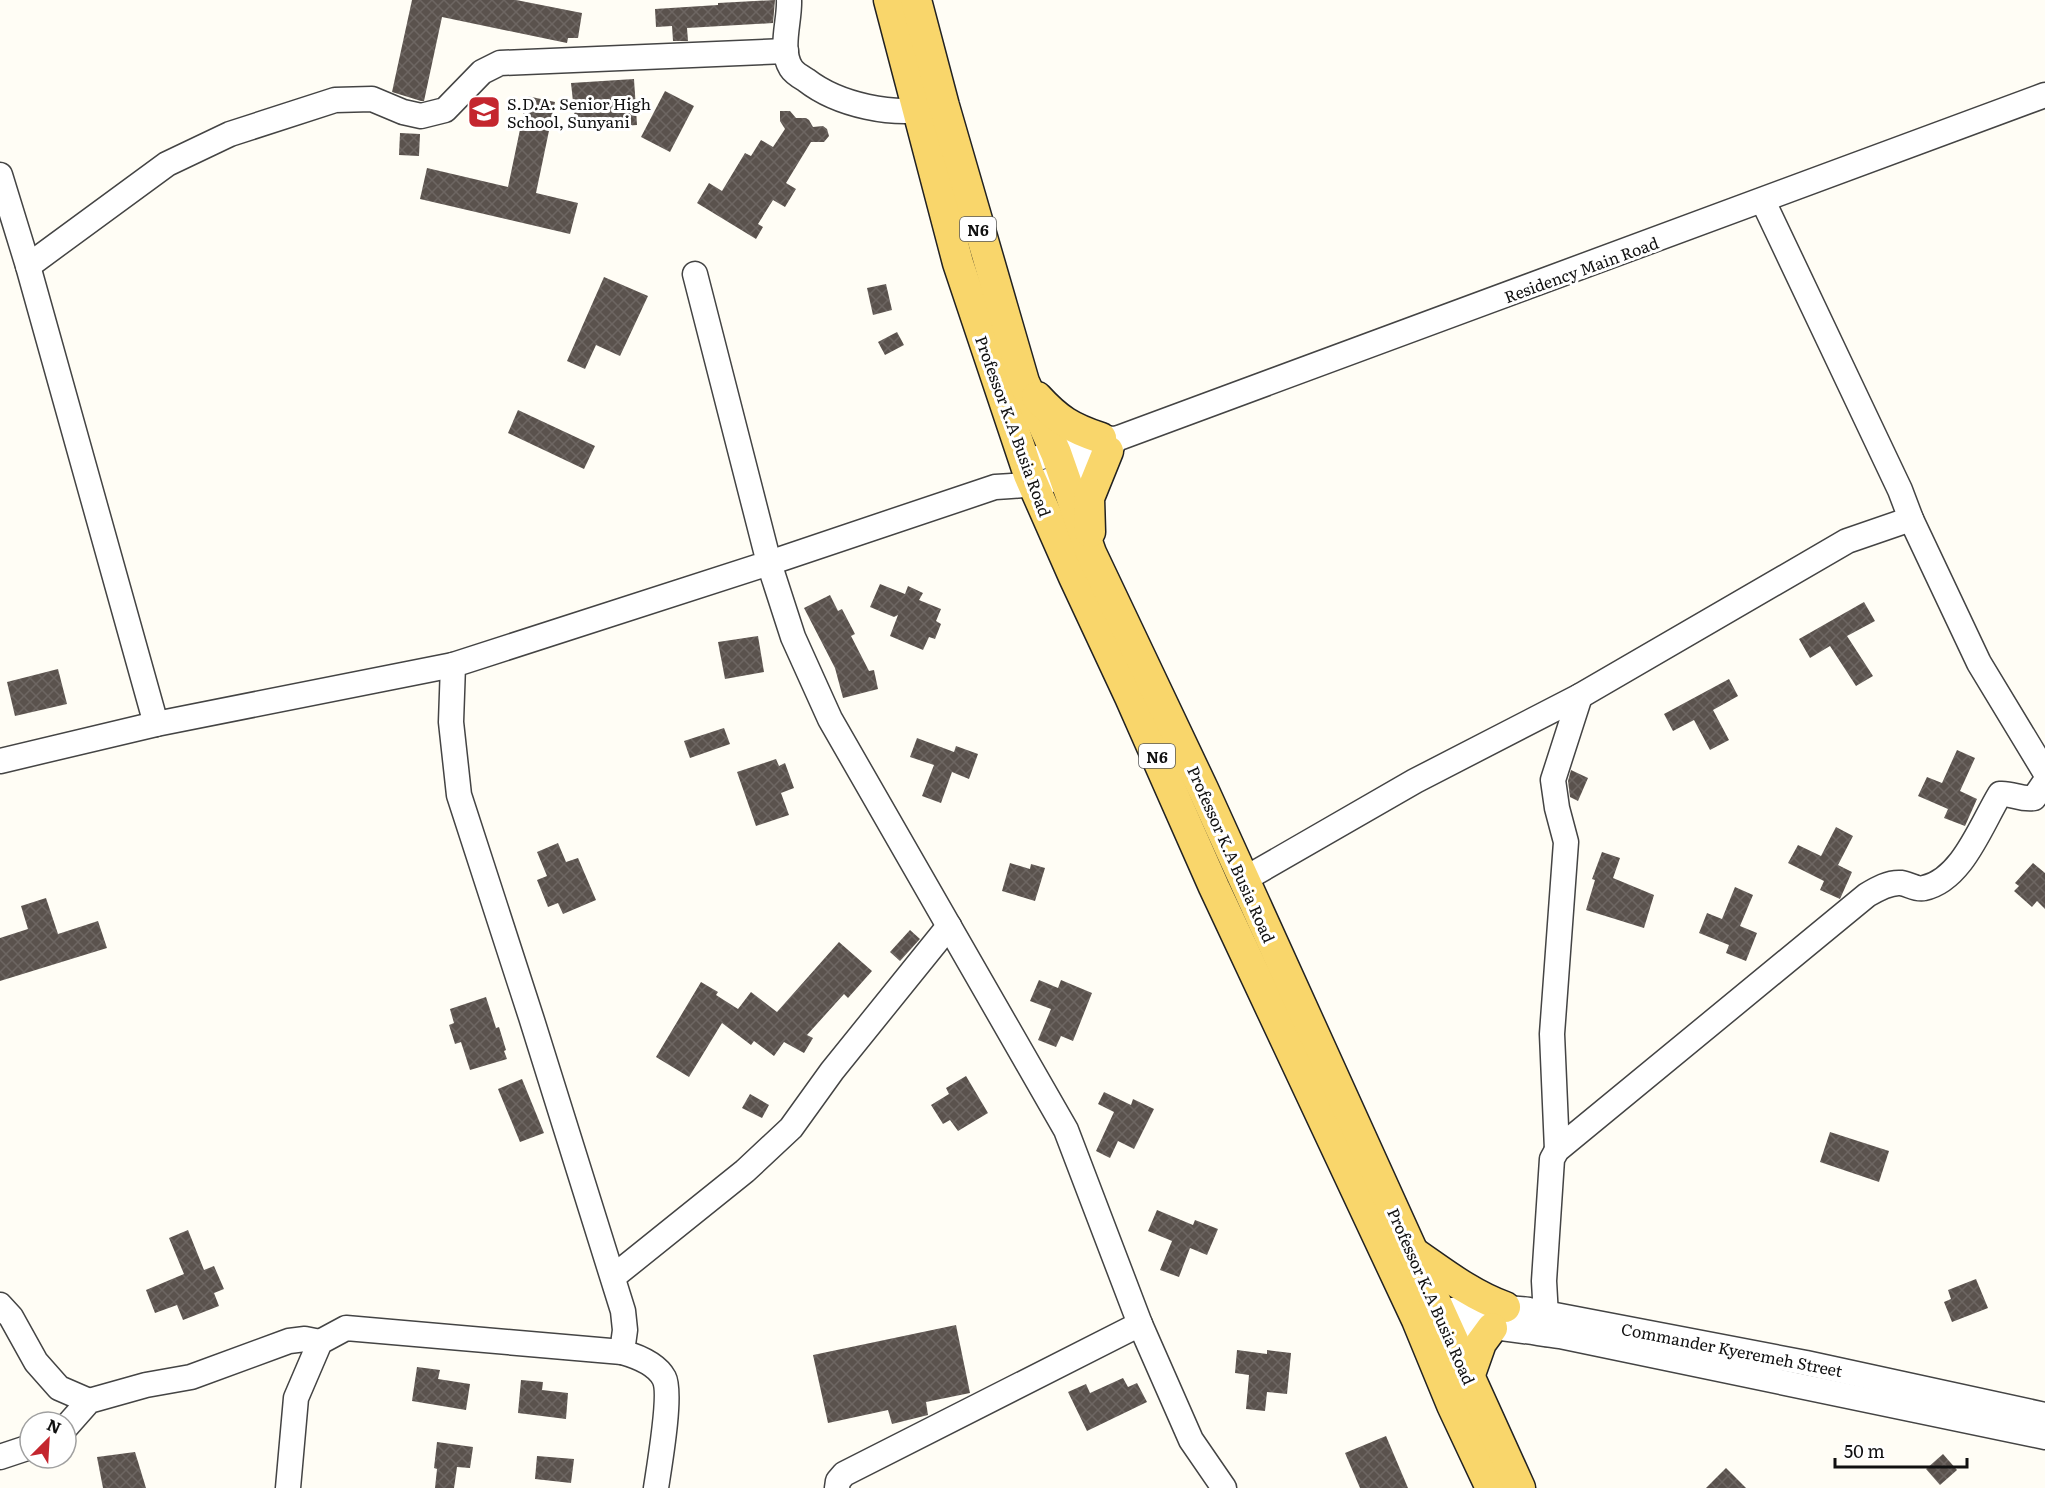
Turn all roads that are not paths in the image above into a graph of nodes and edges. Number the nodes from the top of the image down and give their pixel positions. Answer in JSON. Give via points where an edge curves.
{"nodes":[{"id":1,"x":789,"y":0,"type":"edge"},
{"id":2,"x":889,"y":0,"type":"edge"},
{"id":3,"x":916,"y":0,"type":"edge"},
{"id":4,"x":786,"y":51,"type":"junction"},
{"id":5,"x":920,"y":69,"type":"junction"},
{"id":6,"x":2045,"y":95,"type":"edge"},
{"id":7,"x":931,"y":109,"type":"junction"},
{"id":8,"x":0,"y":175,"type":"edge"},
{"id":9,"x":1763,"y":201,"type":"junction"},
{"id":10,"x":28,"y":266,"type":"junction"},
{"id":11,"x":695,"y":274,"type":"dead end"},
{"id":12,"x":1024,"y":382,"type":"junction"},
{"id":13,"x":1108,"y":443,"type":"junction"},
{"id":14,"x":1060,"y":465,"type":"junction"},
{"id":15,"x":1029,"y":473,"type":"junction"},
{"id":16,"x":1911,"y":519,"type":"junction"},
{"id":17,"x":1091,"y":553,"type":"junction"},
{"id":18,"x":769,"y":563,"type":"junction"},
{"id":19,"x":453,"y":665,"type":"junction"},
{"id":20,"x":1580,"y":696,"type":"junction"},
{"id":21,"x":156,"y":724,"type":"junction"},
{"id":22,"x":0,"y":761,"type":"edge"},
{"id":23,"x":2045,"y":772,"type":"edge"},
{"id":24,"x":2045,"y":782,"type":"edge"},
{"id":25,"x":1243,"y":880,"type":"junction"},
{"id":26,"x":949,"y":926,"type":"junction"},
{"id":27,"x":1557,"y":1150,"type":"junction"},
{"id":28,"x":1411,"y":1250,"type":"junction"},
{"id":29,"x":613,"y":1277,"type":"junction"},
{"id":30,"x":0,"y":1305,"type":"edge"},
{"id":31,"x":1499,"y":1318,"type":"junction"},
{"id":32,"x":1140,"y":1324,"type":"junction"},
{"id":33,"x":1432,"y":1324,"type":"junction"},
{"id":34,"x":1546,"y":1324,"type":"junction"},
{"id":35,"x":320,"y":1341,"type":"junction"},
{"id":36,"x":622,"y":1352,"type":"junction"},
{"id":37,"x":1469,"y":1377,"type":"junction"},
{"id":38,"x":89,"y":1401,"type":"junction"},
{"id":39,"x":78,"y":1413,"type":"edge"},
{"id":40,"x":2045,"y":1415,"type":"edge"},
{"id":41,"x":2045,"y":1437,"type":"edge"},
{"id":42,"x":18,"y":1451,"type":"edge"},
{"id":43,"x":0,"y":1457,"type":"edge"},
{"id":44,"x":288,"y":1488,"type":"edge"},
{"id":45,"x":656,"y":1488,"type":"edge"},
{"id":46,"x":837,"y":1488,"type":"edge"},
{"id":47,"x":1224,"y":1488,"type":"edge"},
{"id":48,"x":1491,"y":1488,"type":"edge"},
{"id":49,"x":1520,"y":1488,"type":"edge"}],
"edges":[{"from":1,"to":4,"type":"street"},
{"from":2,"to":5,"type":"main road","name":"Professor K.A Busia Road","number":"N6"},
{"from":3,"to":5,"type":"main road","name":"Professor K.A Busia Road","number":"N6"},
{"from":4,"to":7,"type":"street","via":[[792,69],[835,98],[888,109]]},
{"from":4,"to":10,"type":"street","via":[[500,63],[482,72],[445,111],[422,116],[372,99],[335,100],[230,134],[167,164]]},
{"from":5,"to":7,"type":"main road","name":"Professor K.A Busia Road","number":"N6"},
{"from":6,"to":9,"type":"street","name":"Residency Main Road"},
{"from":7,"to":12,"type":"main road","name":"Professor K.A Busia Road","number":"N6"},
{"from":7,"to":15,"type":"main road","name":"Professor K.A Busia Road","number":"N6","via":[[958,263]]},
{"from":8,"to":10,"type":"street"},
{"from":9,"to":13,"type":"street","name":"Residency Main Road"},
{"from":9,"to":16,"type":"street"},
{"from":10,"to":21,"type":"street"},
{"from":11,"to":18,"type":"street"},
{"from":12,"to":13,"type":"main road","via":[[1065,424]]},
{"from":12,"to":14,"type":"main road","name":"Professor K.A Busia Road","number":"N6"},
{"from":13,"to":14,"type":"street","name":"Residency Main Road"},
{"from":13,"to":17,"type":"main road","via":[[1089,498]]},
{"from":14,"to":15,"type":"street","name":"Residency Main Road"},
{"from":14,"to":17,"type":"main road","name":"Professor K.A Busia Road","number":"N6"},
{"from":15,"to":18,"type":"street"},
{"from":15,"to":33,"type":"main road","name":"Professor K.A Busia Road","number":"N6","via":[[1214,887]]},
{"from":16,"to":20,"type":"street","via":[[1847,541]]},
{"from":16,"to":23,"type":"street","via":[[1979,663]]},
{"from":17,"to":25,"type":"main road","name":"Professor K.A Busia Road","number":"N6"},
{"from":18,"to":19,"type":"street"},
{"from":18,"to":26,"type":"street","via":[[794,637],[830,719]]},
{"from":19,"to":21,"type":"street"},
{"from":19,"to":29,"type":"street","via":[[450,722],[459,795]]},
{"from":20,"to":25,"type":"street","via":[[1415,781]]},
{"from":20,"to":27,"type":"street","via":[[1553,780],[1566,842],[1552,1034]]},
{"from":21,"to":22,"type":"street"},
{"from":24,"to":27,"type":"street","via":[[2034,798],[2022,800],[2000,794],[1965,855],[1942,881],[1921,889],[1900,883],[1881,886]]},
{"from":25,"to":28,"type":"main road","name":"Professor K.A Busia Road","number":"N6"},
{"from":26,"to":29,"type":"street","via":[[791,1128],[745,1171]]},
{"from":26,"to":32,"type":"street","via":[[1066,1130]]},
{"from":27,"to":34,"type":"street","via":[[1552,1159],[1544,1281]]},
{"from":28,"to":31,"type":"main road","via":[[1466,1288]]},
{"from":28,"to":33,"type":"main road","name":"Professor K.A Busia Road","number":"N6"},
{"from":29,"to":36,"type":"street","via":[[623,1311]]},
{"from":30,"to":38,"type":"street","via":[[36,1362],[59,1388]]},
{"from":31,"to":33,"type":"street","name":"Commander Kyeremeh Street"},
{"from":31,"to":34,"type":"street","name":"Commander Kyeremeh Street"},
{"from":31,"to":37,"type":"main road","via":[[1481,1343]]},
{"from":32,"to":46,"type":"street","via":[[844,1474]]},
{"from":32,"to":47,"type":"street","via":[[1191,1440]]},
{"from":33,"to":37,"type":"main road","name":"Professor K.A Busia Road","number":"N6"},
{"from":33,"to":48,"type":"main road","name":"Professor K.A Busia Road","number":"N6","via":[[1452,1405]]},
{"from":34,"to":40,"type":"street","name":"Commander Kyeremeh Street","via":[[1806,1363]]},
{"from":34,"to":41,"type":"street","name":"Commander Kyeremeh Street"},
{"from":35,"to":36,"type":"street","via":[[346,1328]]},
{"from":35,"to":38,"type":"street","via":[[289,1341],[191,1377]]},
{"from":35,"to":44,"type":"street","via":[[296,1398]]},
{"from":36,"to":45,"type":"street","via":[[653,1365],[664,1378],[666,1402]]},
{"from":37,"to":49,"type":"main road","name":"Professor K.A Busia Road","number":"N6"},
{"from":38,"to":39,"type":"street"},
{"from":42,"to":43,"type":"street"}]}
